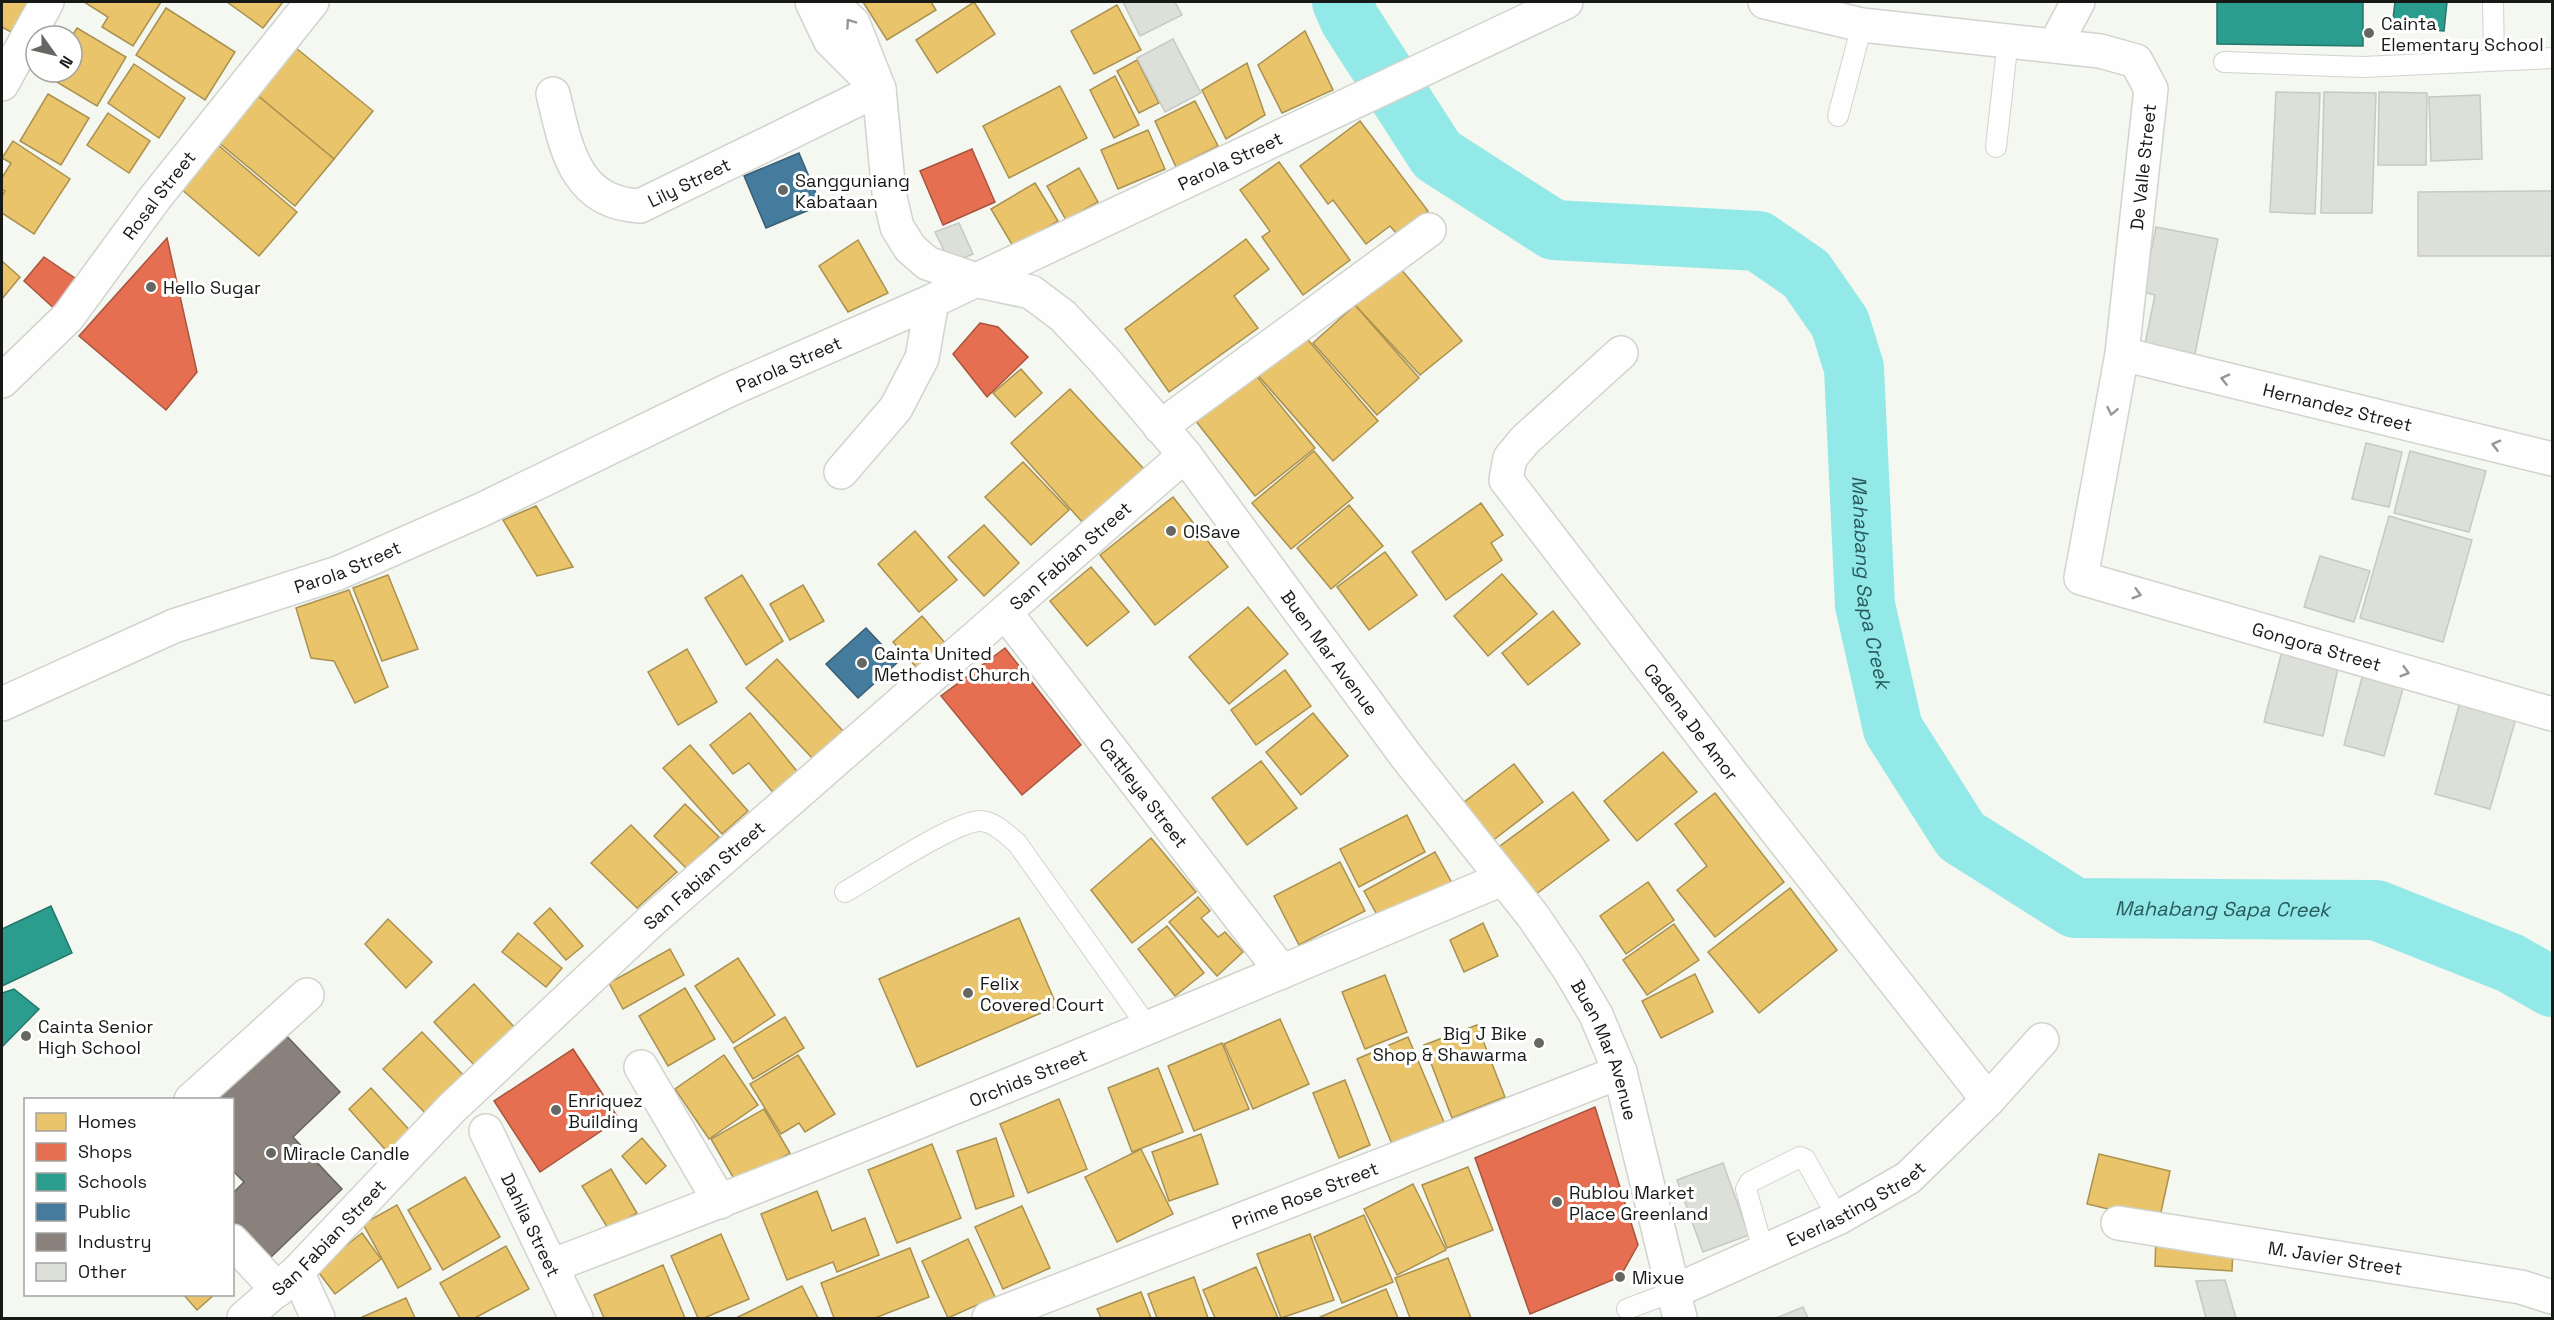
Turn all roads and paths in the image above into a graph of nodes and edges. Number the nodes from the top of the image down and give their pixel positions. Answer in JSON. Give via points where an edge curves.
{"nodes":[{"id":1,"x":47,"y":2,"type":"edge"},
{"id":2,"x":312,"y":2,"type":"edge"},
{"id":3,"x":812,"y":2,"type":"edge"},
{"id":4,"x":830,"y":2,"type":"edge"},
{"id":5,"x":1566,"y":2,"type":"edge"},
{"id":6,"x":1764,"y":2,"type":"edge"},
{"id":7,"x":2078,"y":2,"type":"edge"},
{"id":8,"x":2493,"y":2,"type":"edge"},
{"id":9,"x":1515,"y":12,"type":"edge"},
{"id":10,"x":1862,"y":25,"type":"junction"},
{"id":11,"x":2008,"y":39,"type":"junction"},
{"id":12,"x":2055,"y":45,"type":"junction"},
{"id":13,"x":2553,"y":58,"type":"edge"},
{"id":14,"x":2494,"y":59,"type":"junction"},
{"id":15,"x":2224,"y":62,"type":"dead end"},
{"id":16,"x":2,"y":84,"type":"edge"},
{"id":17,"x":879,"y":88,"type":"junction"},
{"id":18,"x":553,"y":94,"type":"dead end"},
{"id":19,"x":1838,"y":116,"type":"dead end"},
{"id":20,"x":1996,"y":147,"type":"dead end"},
{"id":21,"x":1429,"y":230,"type":"dead end"},
{"id":22,"x":979,"y":281,"type":"junction"},
{"id":23,"x":932,"y":301,"type":"junction"},
{"id":24,"x":1621,"y":353,"type":"dead end"},
{"id":25,"x":2122,"y":354,"type":"junction"},
{"id":26,"x":2,"y":381,"type":"edge"},
{"id":27,"x":1160,"y":427,"type":"junction"},
{"id":28,"x":1185,"y":455,"type":"junction"},
{"id":29,"x":2553,"y":459,"type":"edge"},
{"id":30,"x":841,"y":472,"type":"dead end"},
{"id":31,"x":2081,"y":578,"type":"joint"},
{"id":32,"x":1005,"y":612,"type":"junction"},
{"id":33,"x":2,"y":704,"type":"edge"},
{"id":34,"x":2553,"y":714,"type":"edge"},
{"id":35,"x":1502,"y":879,"type":"junction"},
{"id":36,"x":845,"y":892,"type":"dead end"},
{"id":37,"x":1282,"y":972,"type":"junction"},
{"id":38,"x":307,"y":995,"type":"dead end"},
{"id":39,"x":1147,"y":1026,"type":"junction"},
{"id":40,"x":2042,"y":1040,"type":"dead end"},
{"id":41,"x":641,"y":1067,"type":"dead end"},
{"id":42,"x":1620,"y":1072,"type":"junction"},
{"id":43,"x":193,"y":1098,"type":"edge"},
{"id":44,"x":1988,"y":1100,"type":"junction"},
{"id":45,"x":486,"y":1131,"type":"dead end"},
{"id":46,"x":720,"y":1202,"type":"junction"},
{"id":47,"x":1838,"y":1218,"type":"junction"},
{"id":48,"x":2118,"y":1223,"type":"dead end"},
{"id":49,"x":234,"y":1242,"type":"edge"},
{"id":50,"x":1763,"y":1250,"type":"junction"},
{"id":51,"x":551,"y":1266,"type":"junction"},
{"id":52,"x":288,"y":1281,"type":"junction"},
{"id":53,"x":2553,"y":1297,"type":"edge"},
{"id":54,"x":1677,"y":1305,"type":"edge"},
{"id":55,"x":1627,"y":1309,"type":"dead end"},
{"id":56,"x":244,"y":1318,"type":"edge"},
{"id":57,"x":318,"y":1318,"type":"edge"},
{"id":58,"x":576,"y":1318,"type":"edge"},
{"id":59,"x":988,"y":1318,"type":"edge"}],
"edges":[{"from":1,"to":16,"type":"street"},
{"from":2,"to":26,"type":"street","name":"Rosal Street","via":[[155,198],[68,317]]},
{"from":3,"to":17,"type":"street","via":[[830,40]]},
{"from":17,"to":4,"type":"street","name":"Buen Mar Avenue","one_way":true,"via":[[852,23]]},
{"from":5,"to":9,"type":"street","name":"Parola Street"},
{"from":6,"to":10,"type":"street","name":"De Valle Street"},
{"from":7,"to":12,"type":"street"},
{"from":8,"to":14,"type":"lane"},
{"from":9,"to":22,"type":"street","name":"Parola Street","via":[[1450,57]]},
{"from":10,"to":11,"type":"street","name":"De Valle Street"},
{"from":10,"to":19,"type":"lane"},
{"from":11,"to":12,"type":"street","name":"De Valle Street"},
{"from":11,"to":20,"type":"lane"},
{"from":12,"to":25,"type":"street","name":"De Valle Street","via":[[2136,61],[2151,89]]},
{"from":13,"to":14,"type":"lane"},
{"from":14,"to":15,"type":"lane","via":[[2363,67]]},
{"from":17,"to":18,"type":"street","name":"Lily Street","via":[[640,206],[616,202],[589,188],[567,153]]},
{"from":17,"to":22,"type":"street","name":"Buen Mar Avenue","via":[[889,193],[897,227],[910,248],[927,263]]},
{"from":21,"to":27,"type":"street"},
{"from":22,"to":23,"type":"street","name":"Parola Street"},
{"from":22,"to":27,"type":"street","name":"Buen Mar Avenue","via":[[1031,292],[1063,316]]},
{"from":23,"to":30,"type":"street","via":[[922,358],[896,408]]},
{"from":23,"to":33,"type":"street","name":"Parola Street","via":[[731,389],[481,510],[338,573],[174,626]]},
{"from":24,"to":44,"type":"street","name":"Cadena De Amor","via":[[1525,440],[1510,458],[1506,480]]},
{"from":29,"to":25,"type":"street","name":"Hernandez Street","one_way":true},
{"from":25,"to":31,"type":"street","name":"De Valle Street","one_way":true},
{"from":27,"to":28,"type":"street","name":"Buen Mar Avenue"},
{"from":28,"to":32,"type":"street","name":"San Fabian Street"},
{"from":28,"to":35,"type":"street","name":"Buen Mar Avenue","via":[[1406,756]]},
{"from":31,"to":34,"type":"street","name":"Gongora Street","one_way":true},
{"from":32,"to":37,"type":"street","name":"Cattleya Street"},
{"from":32,"to":52,"type":"street","name":"San Fabian Street","via":[[650,922],[453,1108]]},
{"from":35,"to":37,"type":"street","name":"Orchids Street"},
{"from":35,"to":42,"type":"street","name":"Buen Mar Avenue","via":[[1569,969],[1596,1015]]},
{"from":36,"to":39,"type":"lane","via":[[955,827],[982,821],[998,828],[1017,843]]},
{"from":37,"to":39,"type":"street","name":"Orchids Street"},
{"from":38,"to":43,"type":"street"},
{"from":39,"to":46,"type":"street","name":"Orchids Street"},
{"from":40,"to":44,"type":"street","name":"Everlasting Street"},
{"from":41,"to":46,"type":"street"},
{"from":42,"to":54,"type":"street","name":"Buen Mar Avenue"},
{"from":42,"to":59,"type":"street","name":"Prime Rose Street"},
{"from":44,"to":47,"type":"street","name":"Everlasting Street","via":[[1908,1178]]},
{"from":45,"to":51,"type":"street","name":"Dahlia Street"},
{"from":46,"to":51,"type":"street","name":"Orchids Street"},
{"from":47,"to":50,"type":"street","name":"Everlasting Street"},
{"from":47,"to":50,"type":"lane","via":[[1805,1159],[1800,1157],[1750,1182],[1746,1189]]},
{"from":48,"to":53,"type":"street","name":"M. Javier Street","via":[[2521,1287]]},
{"from":49,"to":52,"type":"street"},
{"from":50,"to":54,"type":"street","name":"Everlasting Street"},
{"from":51,"to":58,"type":"street","name":"Dahlia Street"},
{"from":52,"to":56,"type":"street","name":"San Fabian Street"},
{"from":52,"to":57,"type":"street"},
{"from":54,"to":55,"type":"lane","name":"Everlasting Street"}]}
